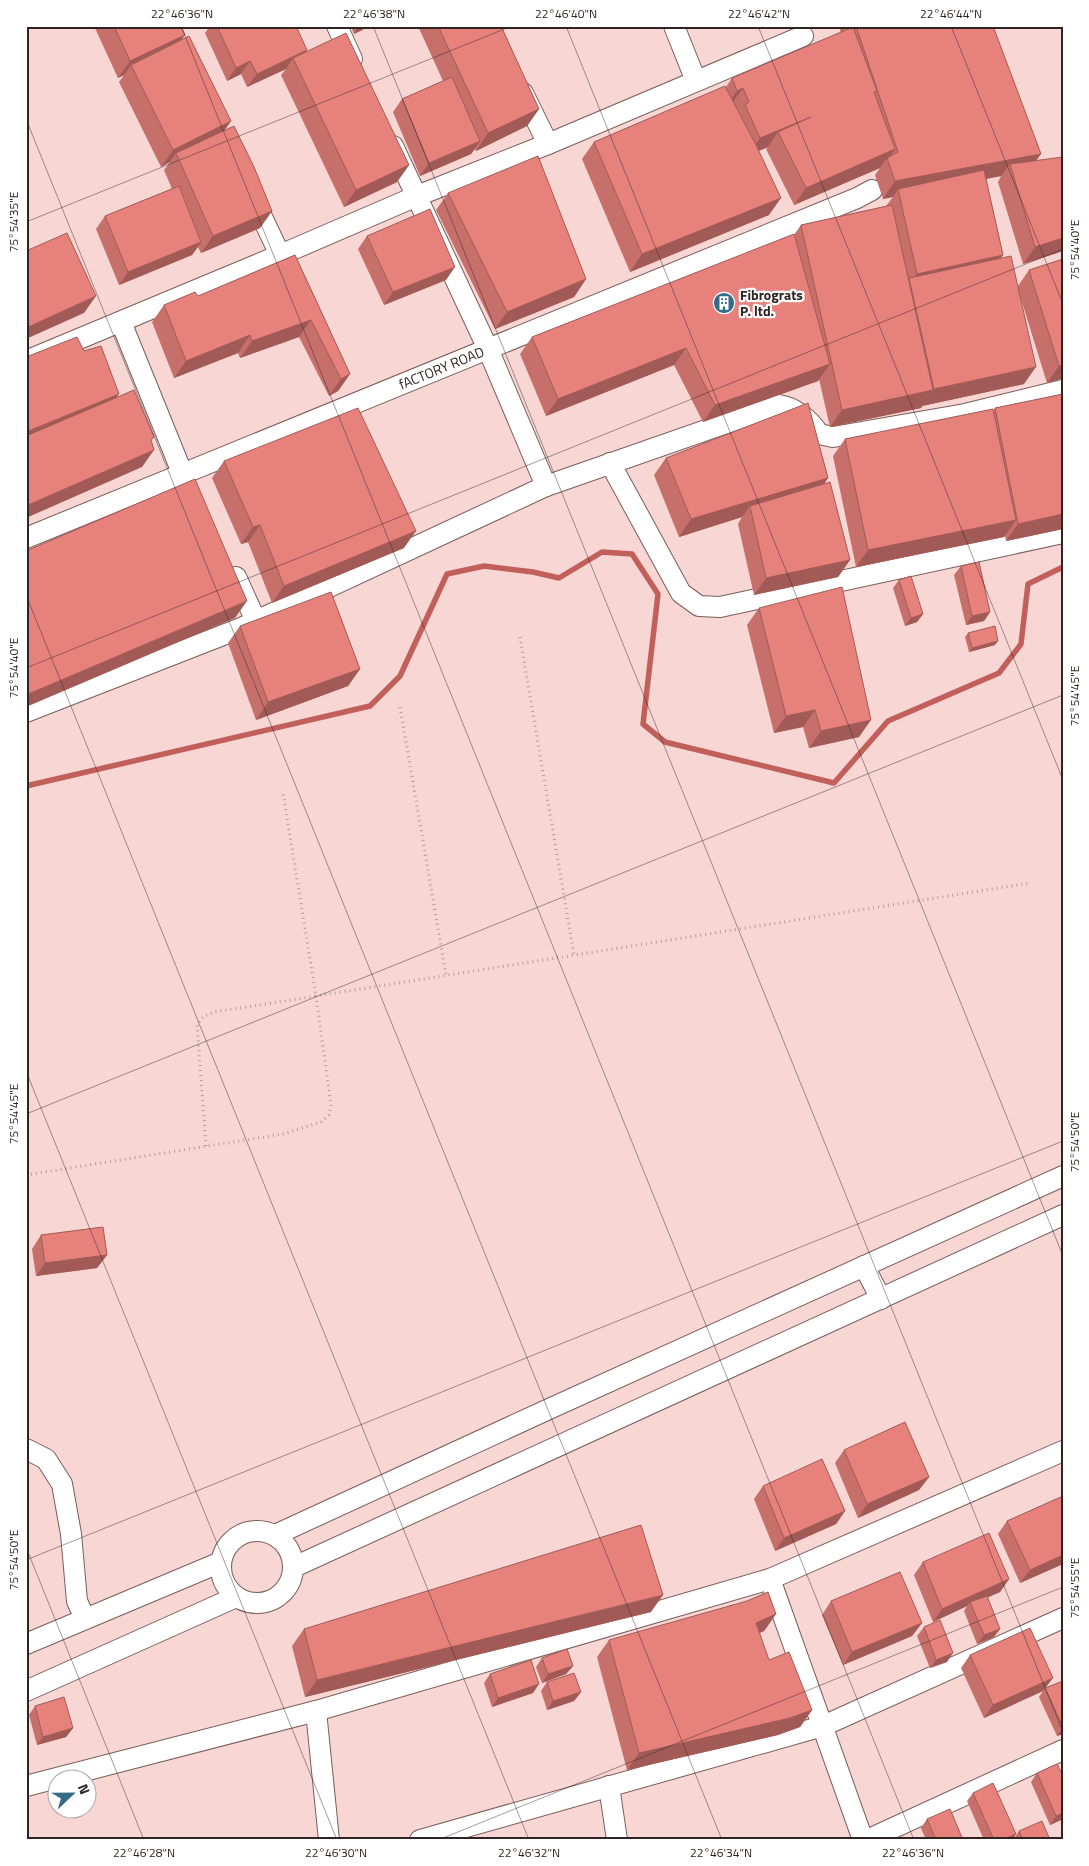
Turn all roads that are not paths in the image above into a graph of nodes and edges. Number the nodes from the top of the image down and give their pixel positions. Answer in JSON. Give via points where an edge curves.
{"nodes":[{"id":1,"x":337,"y":26,"type":"edge"},
{"id":2,"x":674,"y":26,"type":"edge"},
{"id":3,"x":804,"y":36,"type":"dead end"},
{"id":4,"x":514,"y":77,"type":"edge"},
{"id":5,"x":362,"y":80,"type":"edge"},
{"id":6,"x":696,"y":81,"type":"junction"},
{"id":7,"x":387,"y":133,"type":"edge"},
{"id":8,"x":548,"y":144,"type":"junction"},
{"id":9,"x":247,"y":185,"type":"edge"},
{"id":10,"x":864,"y":194,"type":"dead end"},
{"id":11,"x":416,"y":196,"type":"junction"},
{"id":12,"x":280,"y":255,"type":"junction"},
{"id":13,"x":121,"y":322,"type":"junction"},
{"id":14,"x":488,"y":348,"type":"junction"},
{"id":15,"x":26,"y":361,"type":"edge"},
{"id":16,"x":1063,"y":390,"type":"edge"},
{"id":17,"x":610,"y":463,"type":"junction"},
{"id":18,"x":191,"y":479,"type":"junction"},
{"id":19,"x":546,"y":486,"type":"junction"},
{"id":20,"x":1063,"y":533,"type":"edge"},
{"id":21,"x":26,"y":538,"type":"edge"},
{"id":22,"x":229,"y":559,"type":"edge"},
{"id":23,"x":256,"y":621,"type":"junction"},
{"id":24,"x":26,"y":712,"type":"edge"},
{"id":25,"x":1063,"y":1176,"type":"edge"},
{"id":26,"x":1063,"y":1215,"type":"edge"},
{"id":27,"x":864,"y":1266,"type":"junction"},
{"id":28,"x":881,"y":1299,"type":"junction"},
{"id":29,"x":26,"y":1449,"type":"edge"},
{"id":30,"x":1063,"y":1451,"type":"edge"},
{"id":31,"x":276,"y":1536,"type":"junction"},
{"id":32,"x":221,"y":1562,"type":"junction"},
{"id":33,"x":294,"y":1567,"type":"junction"},
{"id":34,"x":770,"y":1578,"type":"junction"},
{"id":35,"x":236,"y":1597,"type":"junction"},
{"id":36,"x":1063,"y":1618,"type":"edge"},
{"id":37,"x":84,"y":1619,"type":"junction"},
{"id":38,"x":26,"y":1644,"type":"edge"},
{"id":39,"x":26,"y":1691,"type":"edge"},
{"id":40,"x":316,"y":1711,"type":"junction"},
{"id":41,"x":823,"y":1726,"type":"junction"},
{"id":42,"x":1063,"y":1750,"type":"edge"},
{"id":43,"x":26,"y":1786,"type":"edge"},
{"id":44,"x":609,"y":1786,"type":"junction"},
{"id":45,"x":329,"y":1840,"type":"edge"},
{"id":46,"x":420,"y":1840,"type":"edge"},
{"id":47,"x":617,"y":1840,"type":"edge"},
{"id":48,"x":865,"y":1840,"type":"edge"}],
"edges":[{"from":1,"to":5,"type":"street"},
{"from":2,"to":6,"type":"street"},
{"from":3,"to":6,"type":"street"},
{"from":4,"to":8,"type":"street"},
{"from":6,"to":8,"type":"street"},
{"from":7,"to":11,"type":"street"},
{"from":8,"to":11,"type":"street"},
{"from":9,"to":12,"type":"street"},
{"from":10,"to":14,"type":"street","name":"fACTORY ROAD"},
{"from":11,"to":12,"type":"street"},
{"from":11,"to":14,"type":"street"},
{"from":12,"to":13,"type":"street"},
{"from":13,"to":15,"type":"street"},
{"from":13,"to":18,"type":"street"},
{"from":14,"to":18,"type":"street","name":"fACTORY ROAD"},
{"from":14,"to":19,"type":"street"},
{"from":16,"to":17,"type":"street","via":[[966,414],[833,437],[819,434],[790,406],[778,405]]},
{"from":17,"to":19,"type":"street"},
{"from":17,"to":20,"type":"street","via":[[681,593],[699,606],[720,608]]},
{"from":18,"to":21,"type":"street","name":"fACTORY ROAD"},
{"from":19,"to":23,"type":"street"},
{"from":22,"to":23,"type":"street"},
{"from":23,"to":24,"type":"street"},
{"from":25,"to":27,"type":"street"},
{"from":26,"to":28,"type":"street"},
{"from":27,"to":28,"type":"street"},
{"from":27,"to":31,"type":"street"},
{"from":28,"to":33,"type":"street"},
{"from":29,"to":37,"type":"street","via":[[46,1458],[62,1484],[71,1534],[77,1600]]},
{"from":30,"to":34,"type":"street"},
{"from":31,"to":32,"type":"street","via":[[246,1532],[230,1544]]},
{"from":31,"to":33,"type":"street","via":[[288,1549]]},
{"from":32,"to":35,"type":"street","via":[[224,1581]]},
{"from":32,"to":37,"type":"street"},
{"from":33,"to":35,"type":"street","via":[[289,1586],[274,1600],[255,1604]]},
{"from":34,"to":40,"type":"street"},
{"from":34,"to":41,"type":"street"},
{"from":35,"to":39,"type":"street"},
{"from":36,"to":41,"type":"street"},
{"from":37,"to":38,"type":"street"},
{"from":40,"to":43,"type":"street"},
{"from":40,"to":45,"type":"street"},
{"from":41,"to":44,"type":"street"},
{"from":41,"to":48,"type":"street"},
{"from":42,"to":48,"type":"street"},
{"from":44,"to":46,"type":"street"},
{"from":44,"to":47,"type":"street"}]}
